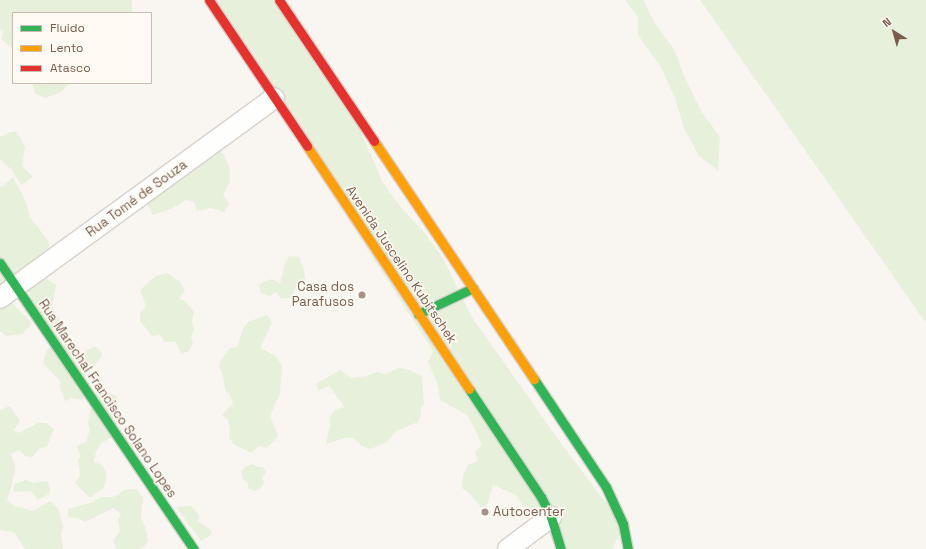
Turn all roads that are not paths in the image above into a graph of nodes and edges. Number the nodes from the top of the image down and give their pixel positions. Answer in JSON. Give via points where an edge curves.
{"nodes":[{"id":1,"x":208,"y":0,"type":"edge"},
{"id":2,"x":279,"y":0,"type":"edge"},
{"id":3,"x":274,"y":98,"type":"junction"},
{"id":4,"x":0,"y":263,"type":"edge"},
{"id":5,"x":16,"y":286,"type":"junction"},
{"id":6,"x":473,"y":288,"type":"junction"},
{"id":7,"x":0,"y":298,"type":"edge"},
{"id":8,"x":418,"y":314,"type":"junction"},
{"id":9,"x":551,"y":517,"type":"junction"},
{"id":10,"x":194,"y":549,"type":"edge"},
{"id":11,"x":508,"y":549,"type":"edge"},
{"id":12,"x":561,"y":549,"type":"edge"},
{"id":13,"x":628,"y":549,"type":"edge"}],
"edges":[{"from":1,"to":3,"type":"main road","name":"Avenida Juscelino Kubitschek"},
{"from":2,"to":6,"type":"main road"},
{"from":3,"to":5,"type":"street","name":"Rua Tomé de Souza"},
{"from":3,"to":8,"type":"main road","name":"Avenida Juscelino Kubitschek"},
{"from":4,"to":5,"type":"main road","name":"Rua Marechal Francisco Solano Lopes"},
{"from":5,"to":7,"type":"street","name":"Rua Tomé de Souza"},
{"from":5,"to":10,"type":"main road","name":"Rua Marechal Francisco Solano Lopes"},
{"from":6,"to":8,"type":"main road"},
{"from":6,"to":13,"type":"main road","via":[[606,487],[622,524]]},
{"from":8,"to":9,"type":"main road","name":"Avenida Juscelino Kubitschek","via":[[541,497]]},
{"from":9,"to":11,"type":"street"},
{"from":9,"to":12,"type":"main road","name":"Avenida Juscelino Kubitschek"}]}
